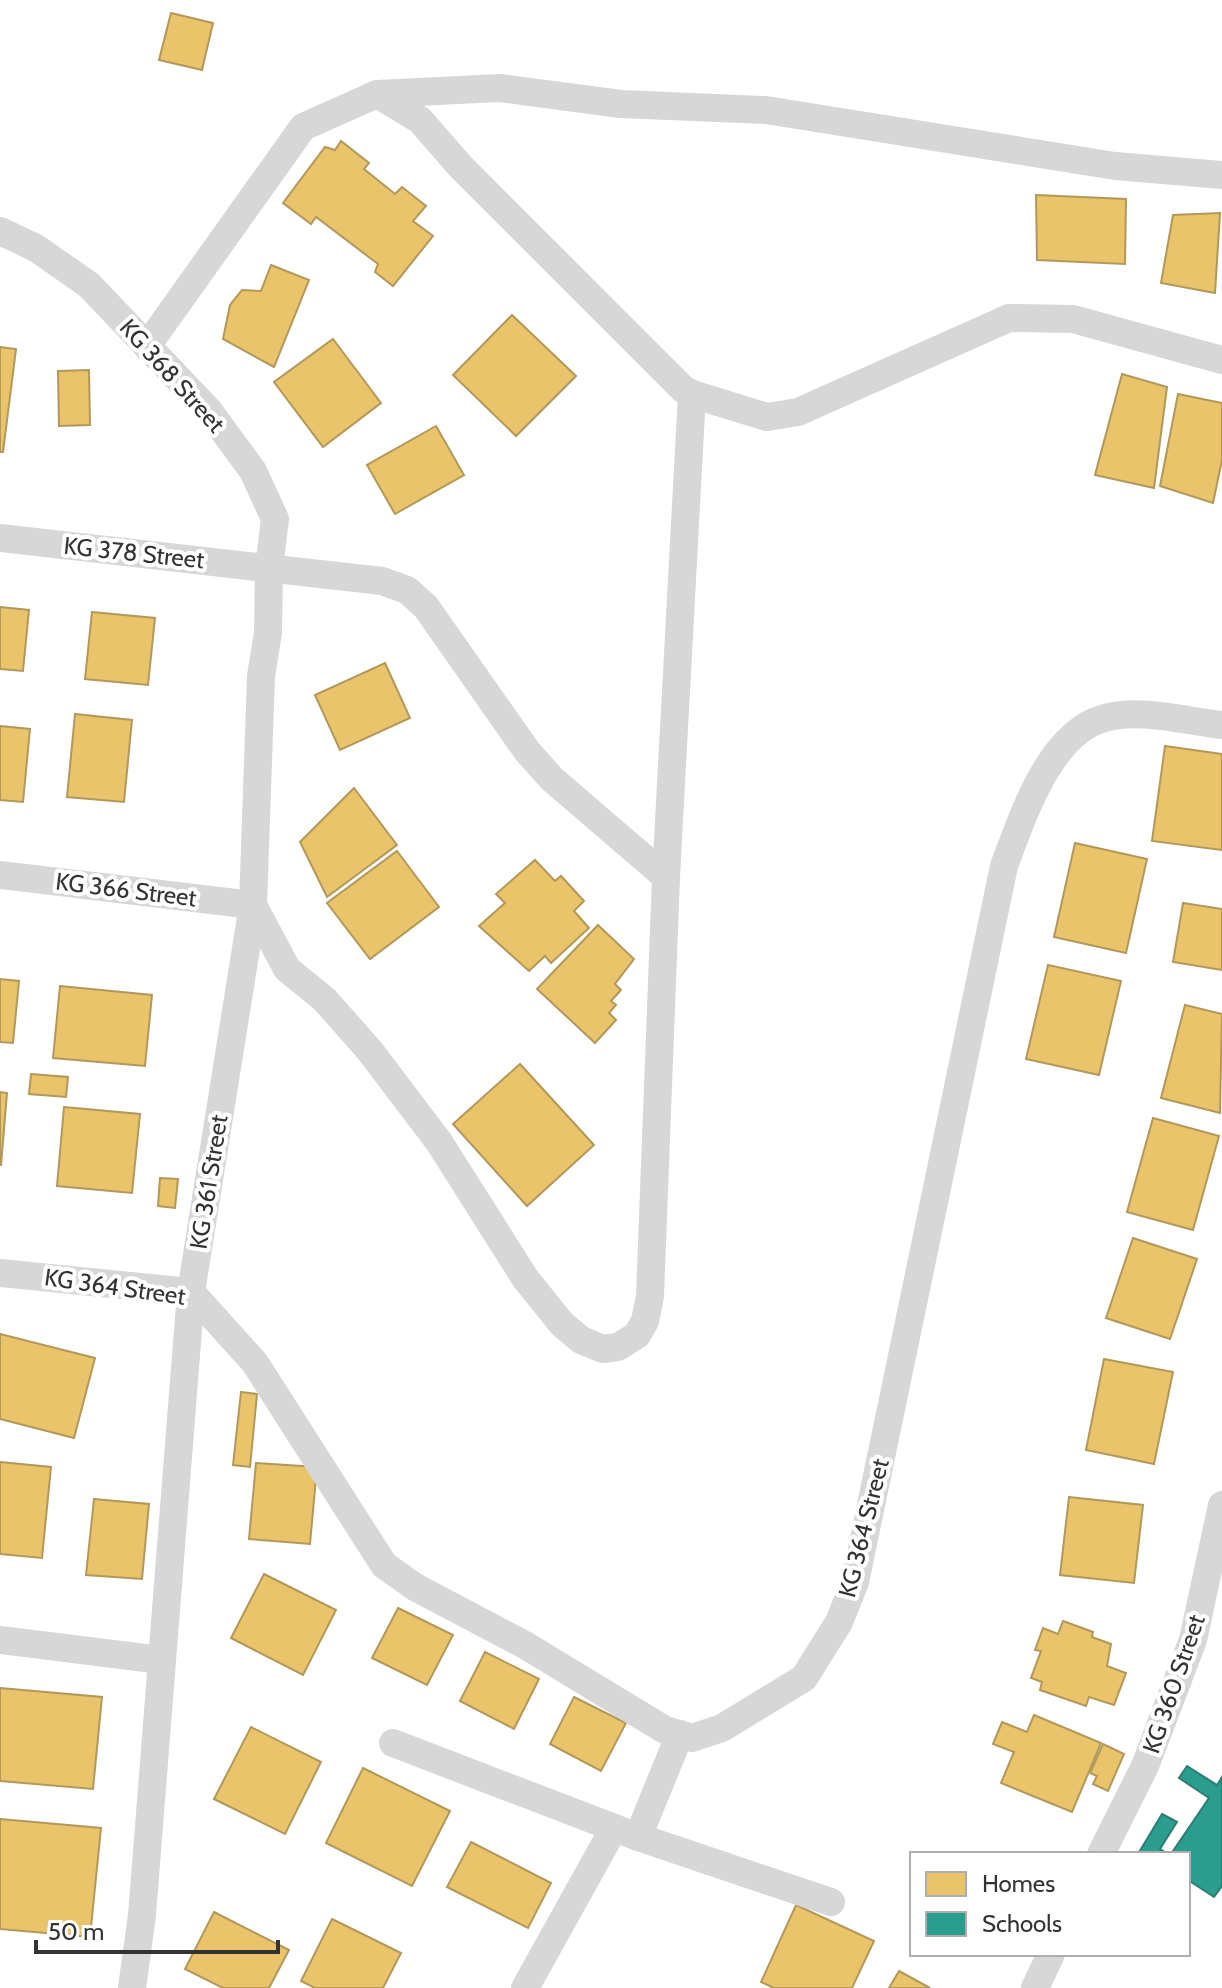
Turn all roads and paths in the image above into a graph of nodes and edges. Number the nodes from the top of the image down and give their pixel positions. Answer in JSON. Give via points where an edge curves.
{"nodes":[{"id":1,"x":377,"y":94,"type":"junction"},
{"id":2,"x":1222,"y":175,"type":"edge"},
{"id":3,"x":0,"y":231,"type":"edge"},
{"id":4,"x":147,"y":346,"type":"junction"},
{"id":5,"x":1222,"y":360,"type":"edge"},
{"id":6,"x":692,"y":394,"type":"junction"},
{"id":7,"x":0,"y":538,"type":"edge"},
{"id":8,"x":269,"y":568,"type":"junction"},
{"id":9,"x":1222,"y":725,"type":"edge"},
{"id":10,"x":0,"y":875,"type":"edge"},
{"id":11,"x":666,"y":877,"type":"junction"},
{"id":12,"x":253,"y":905,"type":"junction"},
{"id":13,"x":0,"y":1273,"type":"edge"},
{"id":14,"x":191,"y":1292,"type":"junction"},
{"id":15,"x":1222,"y":1505,"type":"edge"},
{"id":16,"x":0,"y":1640,"type":"edge"},
{"id":17,"x":161,"y":1660,"type":"junction"},
{"id":18,"x":680,"y":1734,"type":"junction"},
{"id":19,"x":393,"y":1743,"type":"dead end"},
{"id":20,"x":626,"y":1833,"type":"junction"},
{"id":21,"x":1102,"y":1852,"type":"edge"},
{"id":22,"x":831,"y":1902,"type":"dead end"},
{"id":23,"x":1050,"y":1956,"type":"edge"},
{"id":24,"x":132,"y":1988,"type":"edge"},
{"id":25,"x":525,"y":1988,"type":"edge"},
{"id":26,"x":1035,"y":1988,"type":"edge"}],
"edges":[{"from":1,"to":2,"type":"street","via":[[499,88],[621,104],[766,110],[1100,164]]},
{"from":1,"to":4,"type":"street","via":[[303,127]]},
{"from":1,"to":6,"type":"street","via":[[420,120],[461,167]]},
{"from":3,"to":4,"type":"street","name":"KG 368 Street","via":[[36,248],[89,285]]},
{"from":4,"to":8,"type":"street","name":"KG 368 Street","via":[[209,411],[253,471],[275,519]]},
{"from":5,"to":6,"type":"street","via":[[1073,319],[1009,318],[798,412],[767,417]]},
{"from":6,"to":11,"type":"street"},
{"from":7,"to":8,"type":"street","name":"KG 378 Street"},
{"from":8,"to":11,"type":"street","name":"KG 378 Street","via":[[382,581],[407,590],[426,607],[552,779]]},
{"from":8,"to":12,"type":"street","name":"KG 361 Street"},
{"from":9,"to":18,"type":"street","name":"KG 364 Street","via":[[1141,715],[1104,718],[1081,730],[1033,789],[1004,866],[855,1582],[839,1622],[804,1678],[722,1728],[692,1738]]},
{"from":10,"to":12,"type":"street","name":"KG 366 Street"},
{"from":11,"to":12,"type":"street","via":[[650,1296],[637,1335],[603,1349],[581,1340],[525,1278],[439,1142],[325,1000],[287,969]]},
{"from":12,"to":14,"type":"street","name":"KG 361 Street"},
{"from":13,"to":14,"type":"street","name":"KG 364 Street"},
{"from":14,"to":17,"type":"street","name":"KG 361 Street"},
{"from":14,"to":18,"type":"street","name":"KG 364 Street","via":[[255,1363],[384,1565]]},
{"from":15,"to":21,"type":"street","name":"KG 360 Street","via":[[1193,1640],[1145,1766]]},
{"from":16,"to":17,"type":"street"},
{"from":17,"to":24,"type":"street","name":"KG 361 Street"},
{"from":18,"to":20,"type":"street"},
{"from":19,"to":20,"type":"street"},
{"from":20,"to":22,"type":"street"},
{"from":20,"to":25,"type":"street"},
{"from":23,"to":26,"type":"street"}]}
